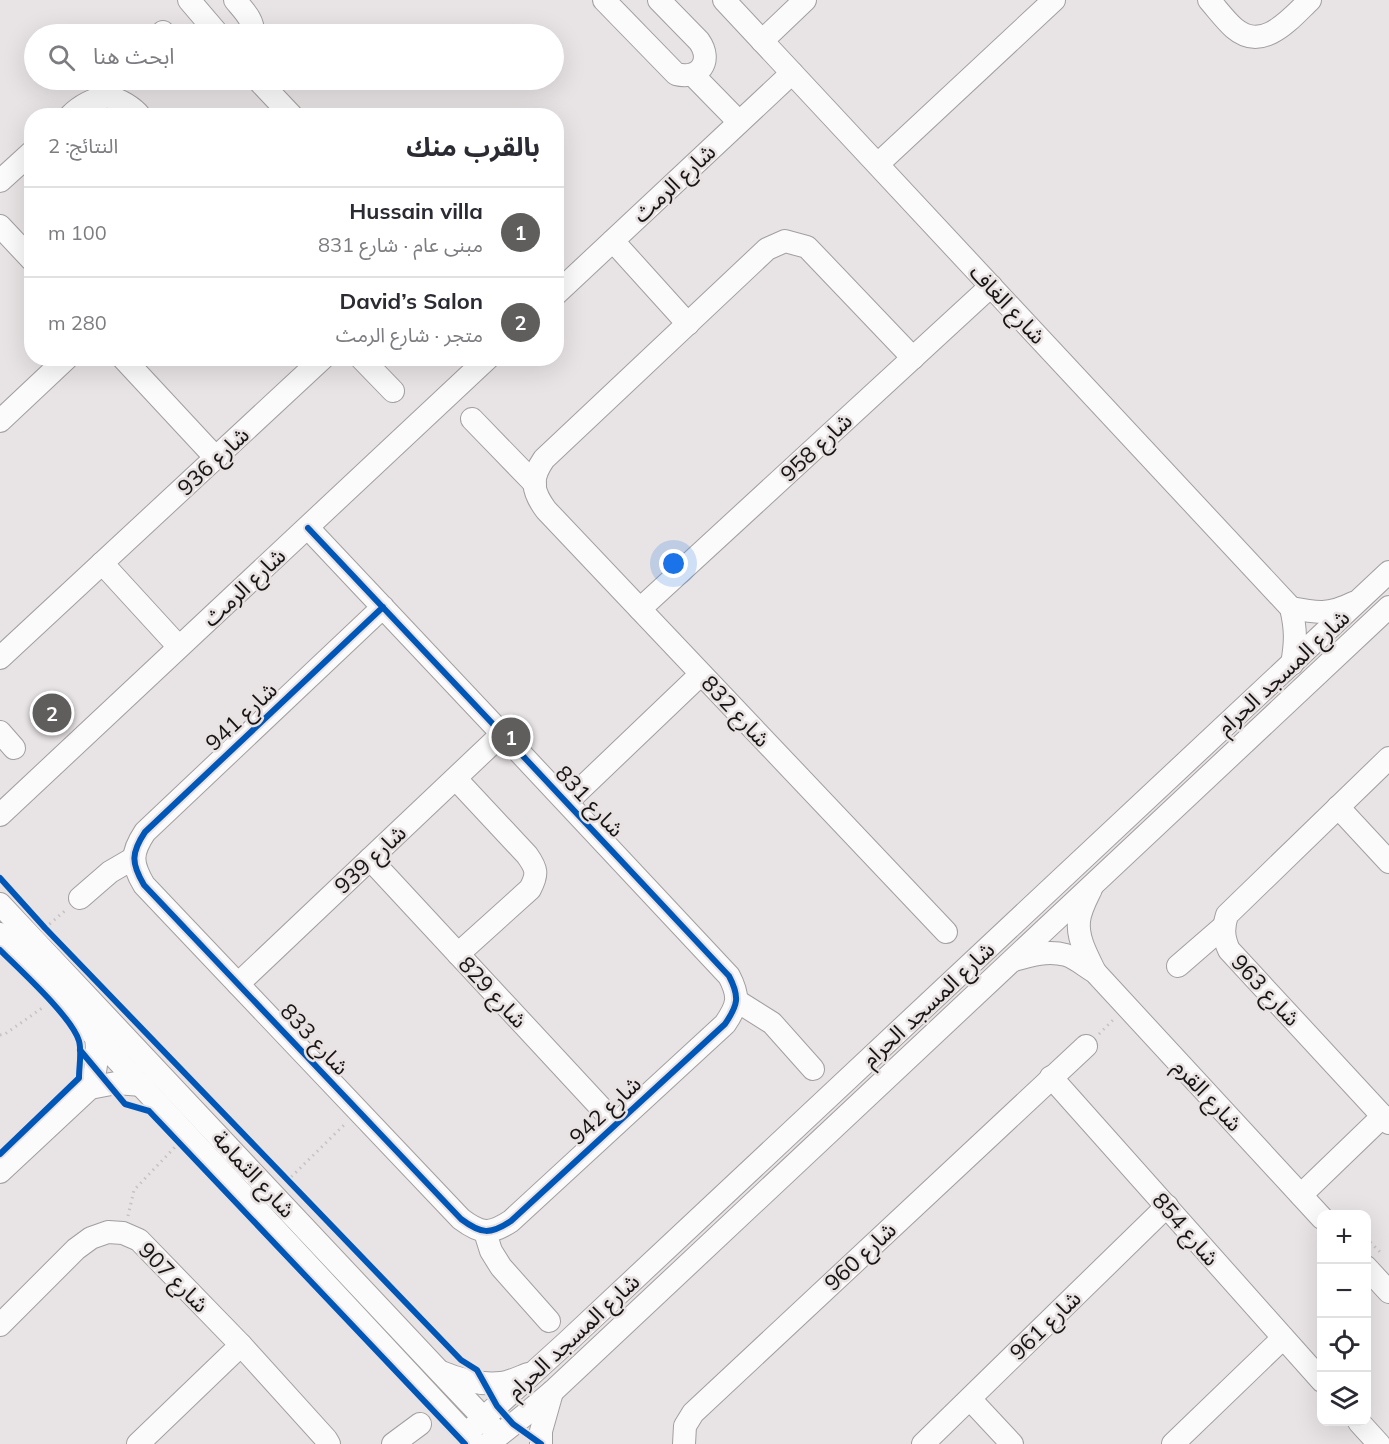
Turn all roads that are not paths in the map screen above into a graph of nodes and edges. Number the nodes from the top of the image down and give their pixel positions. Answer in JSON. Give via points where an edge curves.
{"nodes":[{"id":1,"x":189,"y":0,"type":"edge"},
{"id":2,"x":235,"y":0,"type":"edge"},
{"id":3,"x":603,"y":0,"type":"edge"},
{"id":4,"x":659,"y":0,"type":"edge"},
{"id":5,"x":724,"y":0,"type":"edge"},
{"id":6,"x":805,"y":0,"type":"edge"},
{"id":7,"x":1054,"y":0,"type":"edge"},
{"id":8,"x":1209,"y":0,"type":"edge"},
{"id":9,"x":1310,"y":0,"type":"edge"},
{"id":10,"x":209,"y":24,"type":"edge"},
{"id":11,"x":252,"y":24,"type":"edge"},
{"id":12,"x":762,"y":41,"type":"junction"},
{"id":13,"x":792,"y":73,"type":"junction"},
{"id":14,"x":693,"y":75,"type":"junction"},
{"id":15,"x":110,"y":90,"type":"edge"},
{"id":16,"x":114,"y":90,"type":"edge"},
{"id":17,"x":267,"y":90,"type":"edge"},
{"id":18,"x":78,"y":108,"type":"edge"},
{"id":19,"x":132,"y":108,"type":"edge"},
{"id":20,"x":284,"y":108,"type":"edge"},
{"id":21,"x":739,"y":122,"type":"junction"},
{"id":22,"x":24,"y":159,"type":"edge"},
{"id":23,"x":878,"y":164,"type":"junction"},
{"id":24,"x":0,"y":181,"type":"edge"},
{"id":25,"x":0,"y":226,"type":"edge"},
{"id":26,"x":613,"y":241,"type":"junction"},
{"id":27,"x":24,"y":252,"type":"edge"},
{"id":28,"x":991,"y":286,"type":"junction"},
{"id":29,"x":564,"y":287,"type":"edge"},
{"id":30,"x":688,"y":324,"type":"junction"},
{"id":31,"x":913,"y":358,"type":"junction"},
{"id":32,"x":59,"y":366,"type":"edge"},
{"id":33,"x":130,"y":366,"type":"edge"},
{"id":34,"x":314,"y":366,"type":"edge"},
{"id":35,"x":369,"y":366,"type":"edge"},
{"id":36,"x":480,"y":366,"type":"edge"},
{"id":37,"x":393,"y":391,"type":"dead end"},
{"id":38,"x":472,"y":419,"type":"dead end"},
{"id":39,"x":0,"y":422,"type":"edge"},
{"id":40,"x":216,"y":458,"type":"junction"},
{"id":41,"x":535,"y":484,"type":"junction"},
{"id":42,"x":308,"y":528,"type":"junction"},
{"id":43,"x":102,"y":563,"type":"junction"},
{"id":44,"x":1389,"y":573,"type":"edge"},
{"id":45,"x":1360,"y":600,"type":"junction"},
{"id":46,"x":383,"y":607,"type":"junction"},
{"id":47,"x":1389,"y":607,"type":"edge"},
{"id":48,"x":1291,"y":608,"type":"junction"},
{"id":49,"x":640,"y":609,"type":"junction"},
{"id":50,"x":179,"y":647,"type":"junction"},
{"id":51,"x":0,"y":658,"type":"edge"},
{"id":52,"x":1292,"y":664,"type":"junction"},
{"id":53,"x":701,"y":674,"type":"junction"},
{"id":54,"x":502,"y":734,"type":"junction"},
{"id":55,"x":1389,"y":758,"type":"edge"},
{"id":56,"x":456,"y":778,"type":"junction"},
{"id":57,"x":567,"y":802,"type":"junction"},
{"id":58,"x":1338,"y":807,"type":"junction"},
{"id":59,"x":0,"y":815,"type":"edge"},
{"id":60,"x":134,"y":858,"type":"junction"},
{"id":61,"x":370,"y":859,"type":"junction"},
{"id":62,"x":1389,"y":862,"type":"edge"},
{"id":63,"x":1094,"y":883,"type":"junction"},
{"id":64,"x":80,"y":898,"type":"road end"},
{"id":65,"x":0,"y":904,"type":"edge"},
{"id":66,"x":1223,"y":927,"type":"junction"},
{"id":67,"x":946,"y":932,"type":"dead end"},
{"id":68,"x":0,"y":934,"type":"edge"},
{"id":69,"x":458,"y":954,"type":"junction"},
{"id":70,"x":1011,"y":961,"type":"junction"},
{"id":71,"x":1178,"y":966,"type":"dead end"},
{"id":72,"x":1095,"y":972,"type":"junction"},
{"id":73,"x":238,"y":984,"type":"junction"},
{"id":74,"x":737,"y":1001,"type":"junction"},
{"id":75,"x":96,"y":1036,"type":"junction"},
{"id":76,"x":1086,"y":1046,"type":"dead end"},
{"id":77,"x":813,"y":1069,"type":"dead end"},
{"id":78,"x":1051,"y":1077,"type":"junction"},
{"id":79,"x":141,"y":1084,"type":"junction"},
{"id":80,"x":90,"y":1088,"type":"junction"},
{"id":81,"x":1386,"y":1119,"type":"edge"},
{"id":82,"x":616,"y":1124,"type":"junction"},
{"id":83,"x":0,"y":1172,"type":"edge"},
{"id":84,"x":1301,"y":1195,"type":"junction"},
{"id":85,"x":1167,"y":1206,"type":"junction"},
{"id":86,"x":1317,"y":1213,"type":"edge"},
{"id":87,"x":485,"y":1232,"type":"junction"},
{"id":88,"x":1374,"y":1261,"type":"edge"},
{"id":89,"x":1389,"y":1292,"type":"edge"},
{"id":90,"x":549,"y":1321,"type":"dead end"},
{"id":91,"x":0,"y":1325,"type":"edge"},
{"id":92,"x":1283,"y":1338,"type":"junction"},
{"id":93,"x":241,"y":1345,"type":"junction"},
{"id":94,"x":439,"y":1371,"type":"junction"},
{"id":95,"x":535,"y":1372,"type":"junction"},
{"id":96,"x":1317,"y":1375,"type":"edge"},
{"id":97,"x":552,"y":1392,"type":"junction"},
{"id":98,"x":970,"y":1399,"type":"junction"},
{"id":99,"x":420,"y":1424,"type":"dead end"},
{"id":100,"x":1363,"y":1426,"type":"edge"},
{"id":101,"x":485,"y":1435,"type":"edge"},
{"id":102,"x":138,"y":1444,"type":"edge"},
{"id":103,"x":329,"y":1444,"type":"edge"},
{"id":104,"x":393,"y":1444,"type":"edge"},
{"id":105,"x":541,"y":1444,"type":"edge"},
{"id":106,"x":684,"y":1444,"type":"edge"},
{"id":107,"x":923,"y":1444,"type":"edge"},
{"id":108,"x":1012,"y":1444,"type":"edge"},
{"id":109,"x":1173,"y":1444,"type":"edge"},
{"id":110,"x":1379,"y":1444,"type":"edge"}],
"edges":[{"from":1,"to":10,"type":"street"},
{"from":2,"to":11,"type":"street"},
{"from":3,"to":14,"type":"street","via":[[676,74]]},
{"from":4,"to":14,"type":"street","via":[[703,48],[704,63]]},
{"from":5,"to":12,"type":"street","name":"شارع الغاف"},
{"from":6,"to":12,"type":"street"},
{"from":7,"to":23,"type":"street"},
{"from":8,"to":9,"type":"street","via":[[1236,30],[1253,37],[1280,29]]},
{"from":12,"to":13,"type":"street","name":"شارع الغاف"},
{"from":13,"to":21,"type":"street","name":"شارع الرمث"},
{"from":13,"to":23,"type":"street","name":"شارع الغاف"},
{"from":14,"to":21,"type":"street"},
{"from":15,"to":18,"type":"street"},
{"from":16,"to":19,"type":"street"},
{"from":17,"to":20,"type":"street"},
{"from":21,"to":26,"type":"street","name":"شارع الرمث"},
{"from":22,"to":24,"type":"street"},
{"from":23,"to":28,"type":"street","name":"شارع الغاف"},
{"from":25,"to":27,"type":"street"},
{"from":26,"to":29,"type":"street","name":"شارع الرمث"},
{"from":26,"to":30,"type":"street"},
{"from":28,"to":31,"type":"street","name":"شارع 958"},
{"from":28,"to":48,"type":"street","name":"شارع الغاف"},
{"from":30,"to":31,"type":"street","via":[[767,249],[785,241],[807,247]]},
{"from":30,"to":41,"type":"street","via":[[544,459],[536,471]]},
{"from":31,"to":49,"type":"street","name":"شارع 958"},
{"from":32,"to":39,"type":"street"},
{"from":33,"to":40,"type":"street"},
{"from":34,"to":40,"type":"street","name":"شارع 936"},
{"from":35,"to":37,"type":"street"},
{"from":36,"to":42,"type":"street","name":"شارع الرمث"},
{"from":38,"to":41,"type":"street"},
{"from":40,"to":43,"type":"street","name":"شارع 936"},
{"from":41,"to":49,"type":"street","name":"شارع 832","via":[[537,498],[546,510]]},
{"from":42,"to":46,"type":"street","name":"شارع 831"},
{"from":42,"to":50,"type":"street","name":"شارع الرمث"},
{"from":43,"to":50,"type":"street"},
{"from":43,"to":51,"type":"street","name":"شارع 936"},
{"from":44,"to":45,"type":"street","name":"شارع المسجد الحرام"},
{"from":45,"to":48,"type":"street","via":[[1338,610],[1315,613]]},
{"from":45,"to":52,"type":"street","name":"شارع المسجد الحرام"},
{"from":46,"to":54,"type":"street","name":"شارع 831"},
{"from":46,"to":60,"type":"street","name":"شارع 941","via":[[145,832]]},
{"from":47,"to":63,"type":"street","name":"شارع المسجد الحرام"},
{"from":48,"to":52,"type":"street","via":[[1296,645]]},
{"from":49,"to":53,"type":"street","name":"شارع 832"},
{"from":50,"to":59,"type":"street","name":"شارع الرمث"},
{"from":52,"to":95,"type":"street","name":"شارع المسجد الحرام"},
{"from":53,"to":57,"type":"street"},
{"from":53,"to":67,"type":"street","name":"شارع 832"},
{"from":54,"to":56,"type":"street","name":"شارع 939"},
{"from":54,"to":57,"type":"street","name":"شارع 831"},
{"from":55,"to":58,"type":"street","name":"شارع 963"},
{"from":56,"to":61,"type":"street","name":"شارع 939"},
{"from":56,"to":69,"type":"street","via":[[527,855],[536,873],[530,889]]},
{"from":57,"to":74,"type":"street","name":"شارع 831","via":[[729,976]]},
{"from":58,"to":62,"type":"street"},
{"from":58,"to":66,"type":"street","name":"شارع 963","via":[[1227,915]]},
{"from":60,"to":64,"type":"street","via":[[110,872]]},
{"from":60,"to":73,"type":"street","name":"شارع 833","via":[[144,885]]},
{"from":61,"to":69,"type":"street","name":"شارع 829"},
{"from":61,"to":73,"type":"street","name":"شارع 939"},
{"from":63,"to":70,"type":"street","name":"شارع المسجد الحرام"},
{"from":63,"to":72,"type":"street","name":"شارع القرم","via":[[1078,922],[1081,942]]},
{"from":65,"to":94,"type":"street","name":"شارع الثمامة","via":[[42,931],[280,1187]]},
{"from":66,"to":71,"type":"street"},
{"from":66,"to":81,"type":"street","name":"شارع 963","via":[[1229,950]]},
{"from":68,"to":75,"type":"street","name":"شارع الثمامة"},
{"from":69,"to":82,"type":"street","name":"شارع 829"},
{"from":70,"to":72,"type":"street","name":"شارع القرم","via":[[1051,952],[1068,956]]},
{"from":70,"to":97,"type":"street","name":"شارع المسجد الحرام"},
{"from":72,"to":84,"type":"street","name":"شارع القرم"},
{"from":73,"to":87,"type":"street","name":"شارع 833","via":[[461,1219]]},
{"from":74,"to":77,"type":"street","via":[[772,1023]]},
{"from":74,"to":82,"type":"street","name":"شارع 942","via":[[725,1024]]},
{"from":75,"to":79,"type":"street","name":"شارع الثمامة"},
{"from":75,"to":80,"type":"street","via":[[97,1063]]},
{"from":76,"to":78,"type":"street","name":"شارع 960"},
{"from":78,"to":85,"type":"street","name":"شارع 854"},
{"from":78,"to":106,"type":"street","name":"شارع 960","via":[[693,1413],[685,1426]]},
{"from":79,"to":80,"type":"street"},
{"from":79,"to":101,"type":"street","name":"شارع الثمامة","via":[[302,1257]]},
{"from":80,"to":83,"type":"street"},
{"from":81,"to":84,"type":"street","name":"شارع 963"},
{"from":82,"to":87,"type":"street","name":"شارع 942","via":[[511,1221]]},
{"from":84,"to":86,"type":"street","name":"شارع القرم"},
{"from":85,"to":92,"type":"street","name":"شارع 854"},
{"from":85,"to":98,"type":"street","name":"شارع 961"},
{"from":87,"to":90,"type":"street","via":[[501,1267]]},
{"from":88,"to":89,"type":"street"},
{"from":91,"to":93,"type":"street","name":"شارع 907","via":[[76,1249],[108,1232],[123,1233],[139,1240]]},
{"from":92,"to":96,"type":"street","name":"شارع 854"},
{"from":92,"to":109,"type":"street"},
{"from":93,"to":102,"type":"street"},
{"from":93,"to":103,"type":"street","name":"شارع 907"},
{"from":94,"to":95,"type":"street","via":[[477,1383],[500,1383]]},
{"from":94,"to":101,"type":"street","name":"شارع الثمامة"},
{"from":95,"to":101,"type":"street","name":"شارع المسجد الحرام"},
{"from":97,"to":101,"type":"street","name":"شارع المسجد الحرام","via":[[526,1414]]},
{"from":97,"to":105,"type":"street"},
{"from":98,"to":107,"type":"street","name":"شارع 961"},
{"from":98,"to":108,"type":"street"},
{"from":99,"to":104,"type":"street"},
{"from":100,"to":110,"type":"street"}]}
